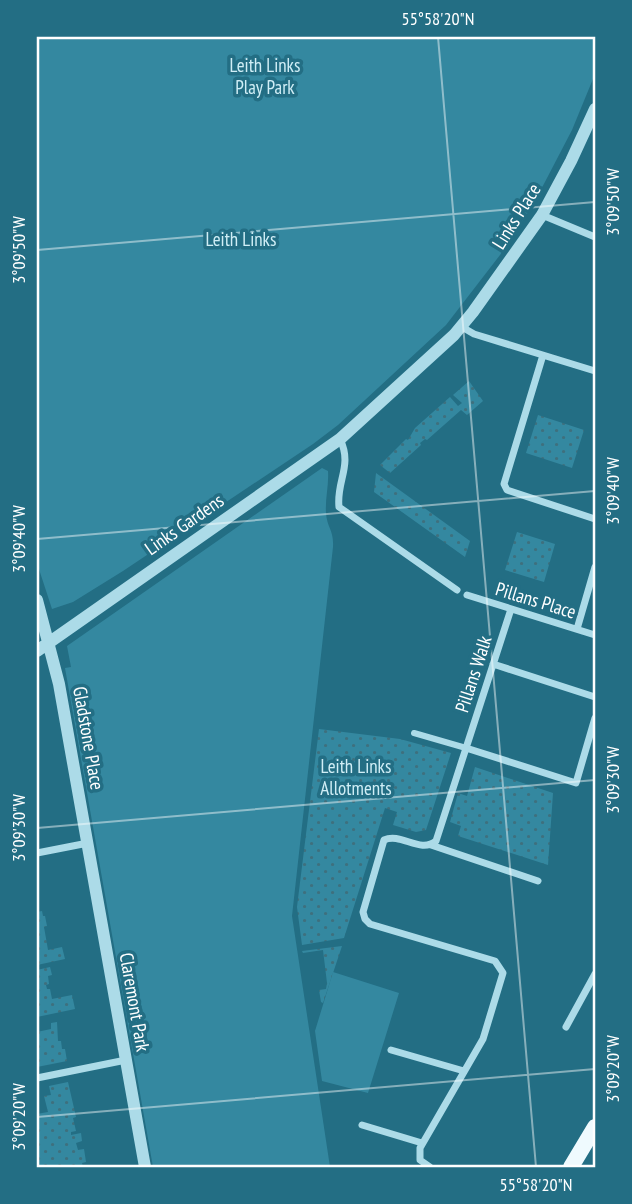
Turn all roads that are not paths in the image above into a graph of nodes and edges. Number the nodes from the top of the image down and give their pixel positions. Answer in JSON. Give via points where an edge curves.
{"nodes":[{"id":1,"x":595,"y":109,"type":"edge"},
{"id":2,"x":542,"y":215,"type":"junction"},
{"id":3,"x":595,"y":237,"type":"edge"},
{"id":4,"x":458,"y":331,"type":"junction"},
{"id":5,"x":543,"y":355,"type":"junction"},
{"id":6,"x":595,"y":370,"type":"edge"},
{"id":7,"x":340,"y":439,"type":"junction"},
{"id":8,"x":595,"y":519,"type":"edge"},
{"id":9,"x":595,"y":567,"type":"edge"},
{"id":10,"x":457,"y":590,"type":"dead end"},
{"id":11,"x":467,"y":595,"type":"dead end"},
{"id":12,"x":37,"y":600,"type":"edge"},
{"id":13,"x":510,"y":609,"type":"junction"},
{"id":14,"x":39,"y":617,"type":"edge"},
{"id":15,"x":576,"y":629,"type":"junction"},
{"id":16,"x":595,"y":635,"type":"edge"},
{"id":17,"x":49,"y":642,"type":"junction"},
{"id":18,"x":37,"y":651,"type":"edge"},
{"id":19,"x":493,"y":664,"type":"junction"},
{"id":20,"x":595,"y":697,"type":"edge"},
{"id":21,"x":595,"y":718,"type":"edge"},
{"id":22,"x":414,"y":733,"type":"dead end"},
{"id":23,"x":466,"y":748,"type":"junction"},
{"id":24,"x":88,"y":843,"type":"junction"},
{"id":25,"x":431,"y":845,"type":"junction"},
{"id":26,"x":37,"y":853,"type":"edge"},
{"id":27,"x":538,"y":881,"type":"dead end"},
{"id":28,"x":595,"y":974,"type":"edge"},
{"id":29,"x":566,"y":1027,"type":"dead end"},
{"id":30,"x":391,"y":1050,"type":"dead end"},
{"id":31,"x":126,"y":1059,"type":"junction"},
{"id":32,"x":464,"y":1071,"type":"junction"},
{"id":33,"x":37,"y":1078,"type":"edge"},
{"id":34,"x":362,"y":1125,"type":"dead end"},
{"id":35,"x":595,"y":1127,"type":"edge"},
{"id":36,"x":422,"y":1143,"type":"junction"},
{"id":37,"x":145,"y":1167,"type":"edge"},
{"id":38,"x":430,"y":1167,"type":"edge"},
{"id":39,"x":571,"y":1167,"type":"edge"}],
"edges":[{"from":1,"to":2,"type":"street","name":"Links Place"},
{"from":2,"to":3,"type":"street"},
{"from":2,"to":4,"type":"street","name":"Links Place"},
{"from":4,"to":5,"type":"street"},
{"from":4,"to":7,"type":"street","name":"Links Gardens"},
{"from":5,"to":6,"type":"street"},
{"from":5,"to":8,"type":"street","via":[[504,484],[507,490]]},
{"from":7,"to":10,"type":"street","via":[[347,456],[339,507]]},
{"from":7,"to":17,"type":"street","name":"Links Gardens"},
{"from":9,"to":15,"type":"street"},
{"from":11,"to":13,"type":"street","name":"Pillans Place"},
{"from":12,"to":14,"type":"street","name":"Gladstone Place"},
{"from":13,"to":15,"type":"street","name":"Pillans Place"},
{"from":13,"to":19,"type":"street","name":"Pillans Walk"},
{"from":14,"to":17,"type":"street","name":"Gladstone Place"},
{"from":15,"to":16,"type":"street","name":"Pillans Place"},
{"from":17,"to":18,"type":"street","name":"Links Gardens"},
{"from":17,"to":24,"type":"street","name":"Gladstone Place"},
{"from":19,"to":20,"type":"street"},
{"from":19,"to":23,"type":"street","name":"Pillans Walk"},
{"from":21,"to":23,"type":"street","via":[[576,783]]},
{"from":22,"to":23,"type":"street"},
{"from":23,"to":25,"type":"street","name":"Pillans Walk"},
{"from":24,"to":26,"type":"street"},
{"from":24,"to":31,"type":"street","name":"Claremont Park"},
{"from":25,"to":27,"type":"street"},
{"from":25,"to":32,"type":"street","via":[[395,837],[384,840],[363,912],[370,924],[500,965],[502,980],[483,1039]]},
{"from":28,"to":29,"type":"street"},
{"from":30,"to":32,"type":"street"},
{"from":31,"to":33,"type":"street"},
{"from":31,"to":37,"type":"street","name":"Claremont Park"},
{"from":32,"to":36,"type":"street"},
{"from":34,"to":36,"type":"street"},
{"from":35,"to":39,"type":"main road"},
{"from":36,"to":38,"type":"street","via":[[420,1160]]}]}
